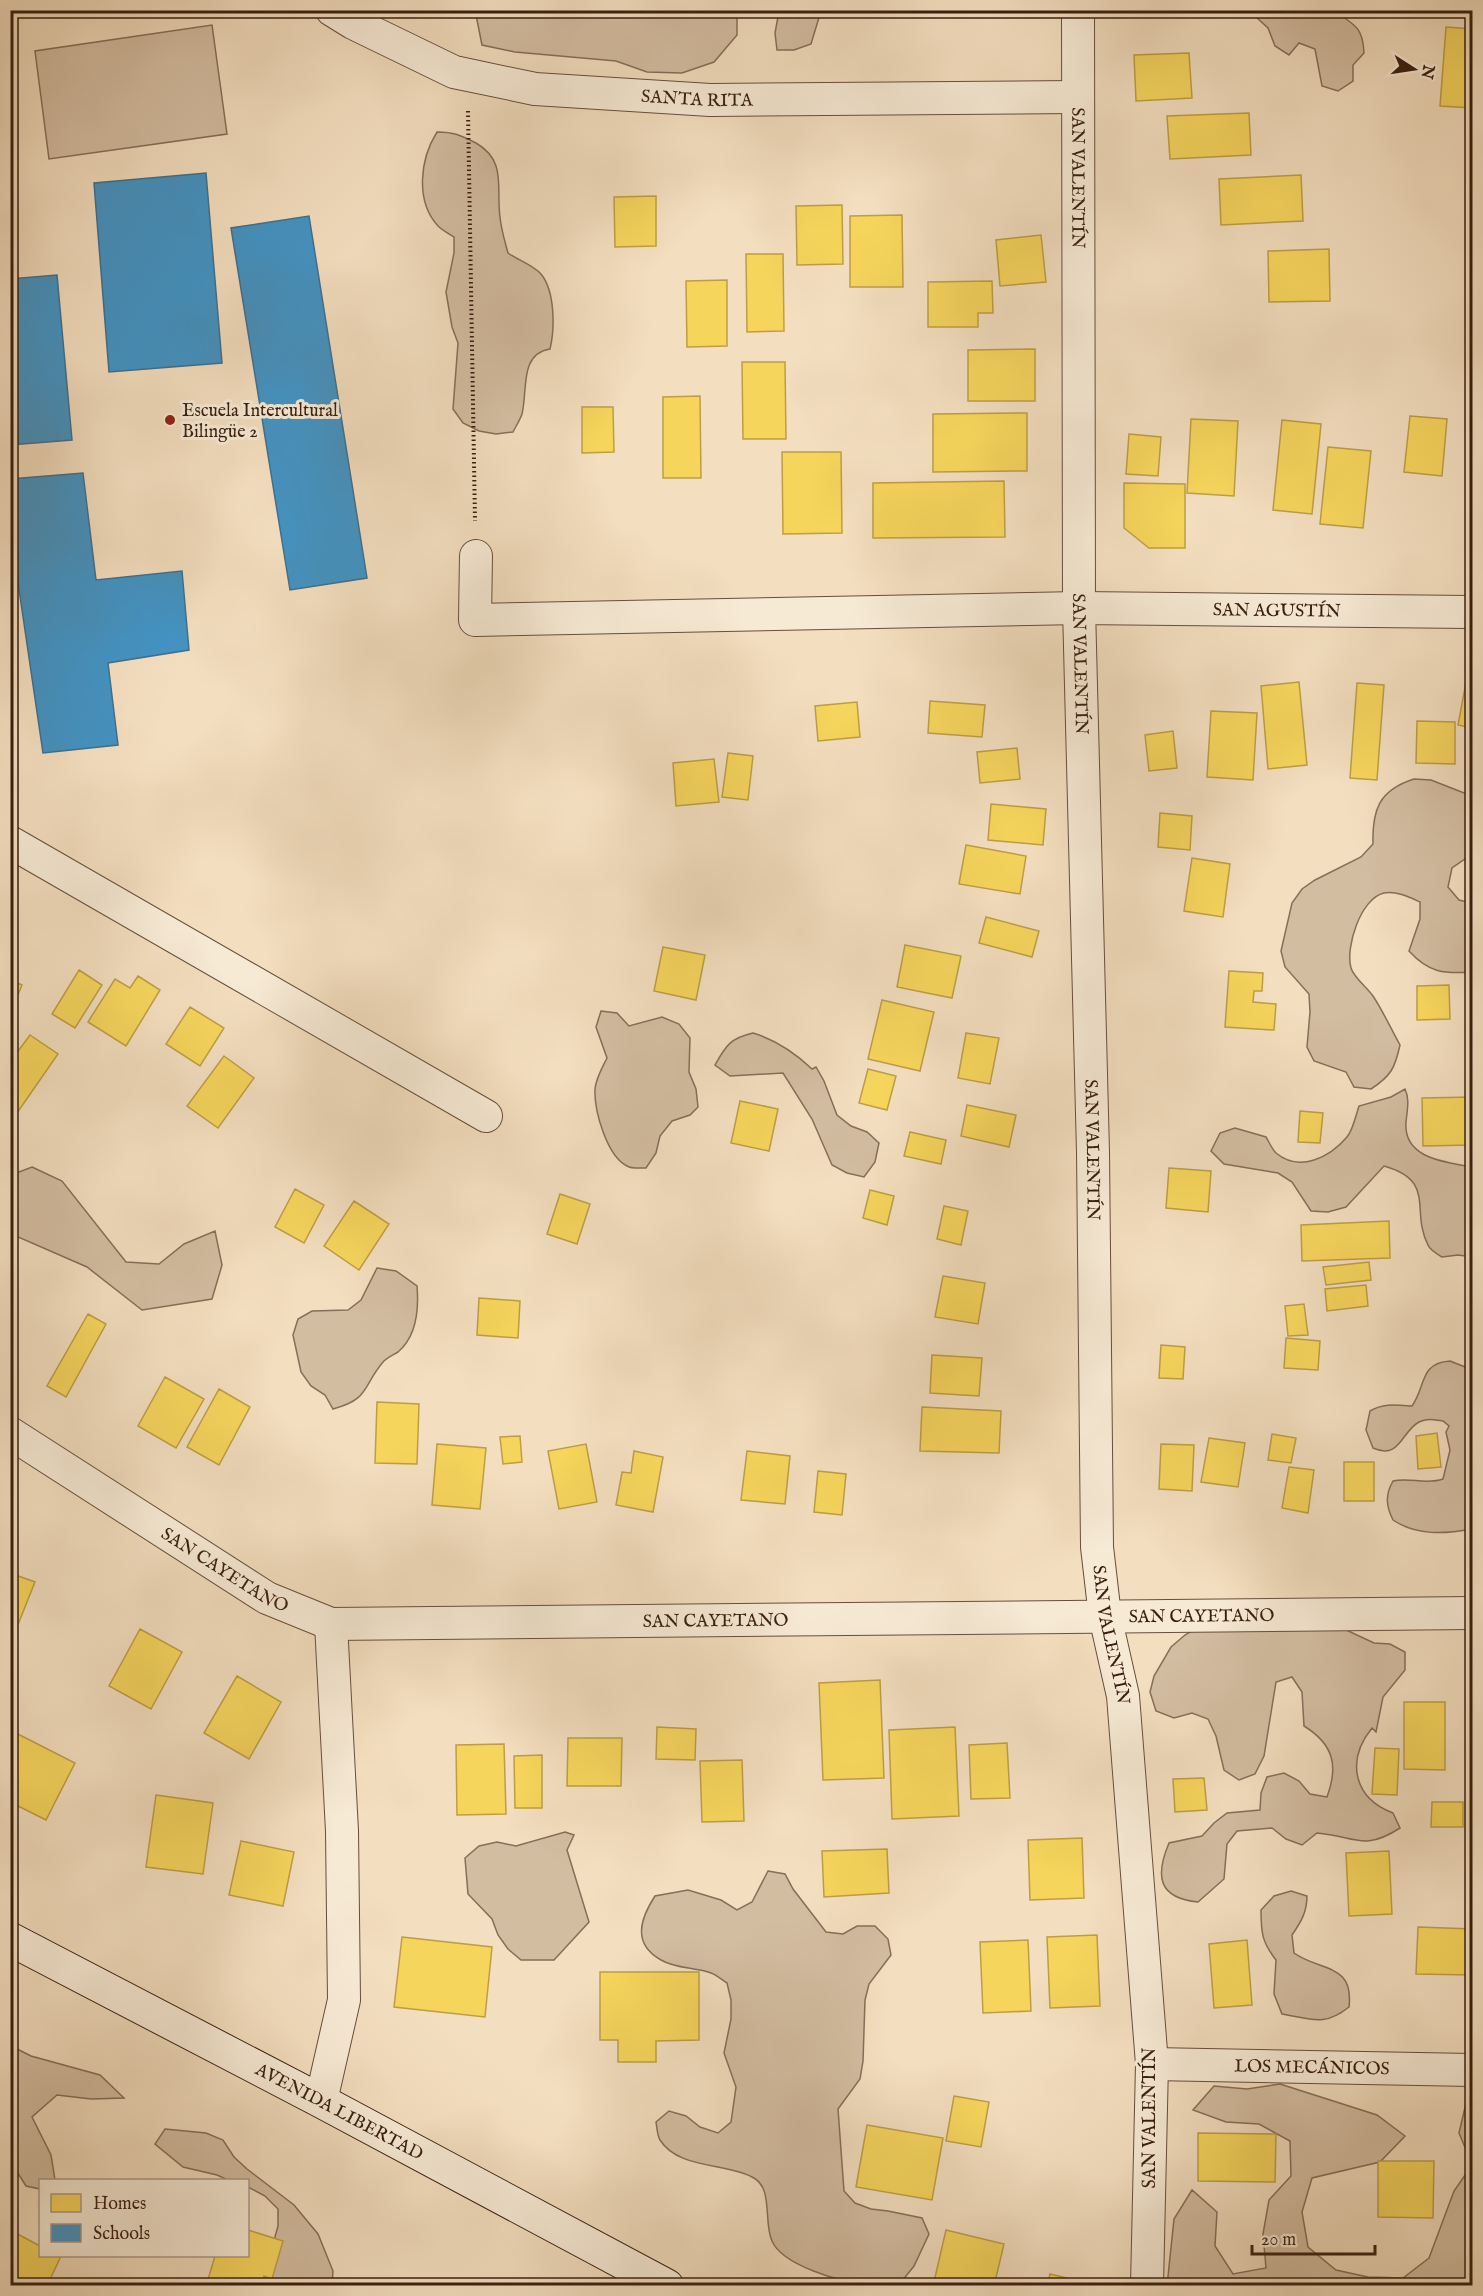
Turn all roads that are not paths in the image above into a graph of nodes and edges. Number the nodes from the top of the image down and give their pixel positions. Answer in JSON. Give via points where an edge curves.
{"nodes":[{"id":1,"x":332,"y":10,"type":"edge"},
{"id":2,"x":1078,"y":10,"type":"edge"},
{"id":3,"x":1078,"y":97,"type":"junction"},
{"id":4,"x":476,"y":556,"type":"road end"},
{"id":5,"x":1079,"y":608,"type":"junction"},
{"id":6,"x":1473,"y":612,"type":"edge"},
{"id":7,"x":10,"y":842,"type":"edge"},
{"id":8,"x":486,"y":1116,"type":"dead end"},
{"id":9,"x":10,"y":1433,"type":"edge"},
{"id":10,"x":1473,"y":1613,"type":"edge"},
{"id":11,"x":1105,"y":1616,"type":"junction"},
{"id":12,"x":331,"y":1624,"type":"junction"},
{"id":13,"x":10,"y":1939,"type":"edge"},
{"id":14,"x":1152,"y":2064,"type":"junction"},
{"id":15,"x":1473,"y":2070,"type":"edge"},
{"id":16,"x":321,"y":2101,"type":"junction"},
{"id":17,"x":667,"y":2286,"type":"edge"},
{"id":18,"x":1147,"y":2286,"type":"edge"}],
"edges":[{"from":1,"to":3,"type":"street","name":"SANTA RITA","via":[[444,67],[535,89],[710,100]]},
{"from":2,"to":3,"type":"street","name":"SAN VALENTÍN"},
{"from":3,"to":5,"type":"street","name":"SAN VALENTÍN"},
{"from":4,"to":5,"type":"street","name":"SAN AGUSTÍN","via":[[475,620]]},
{"from":5,"to":6,"type":"street","name":"SAN AGUSTÍN"},
{"from":5,"to":11,"type":"street","name":"SAN VALENTÍN","via":[[1093,1152],[1097,1547]]},
{"from":7,"to":8,"type":"street"},
{"from":9,"to":12,"type":"street","name":"SAN CAYETANO","via":[[267,1598]]},
{"from":10,"to":11,"type":"street","name":"SAN CAYETANO"},
{"from":11,"to":12,"type":"street","name":"SAN CAYETANO"},
{"from":11,"to":14,"type":"street","name":"SAN VALENTÍN","via":[[1123,1696]]},
{"from":12,"to":16,"type":"street","via":[[342,1831],[344,2000]]},
{"from":13,"to":16,"type":"main road","name":"AVENIDA LIBERTAD"},
{"from":14,"to":15,"type":"street","name":"LOS MECÁNICOS"},
{"from":14,"to":18,"type":"street","name":"SAN VALENTÍN"},
{"from":16,"to":17,"type":"main road","name":"AVENIDA LIBERTAD"}]}
